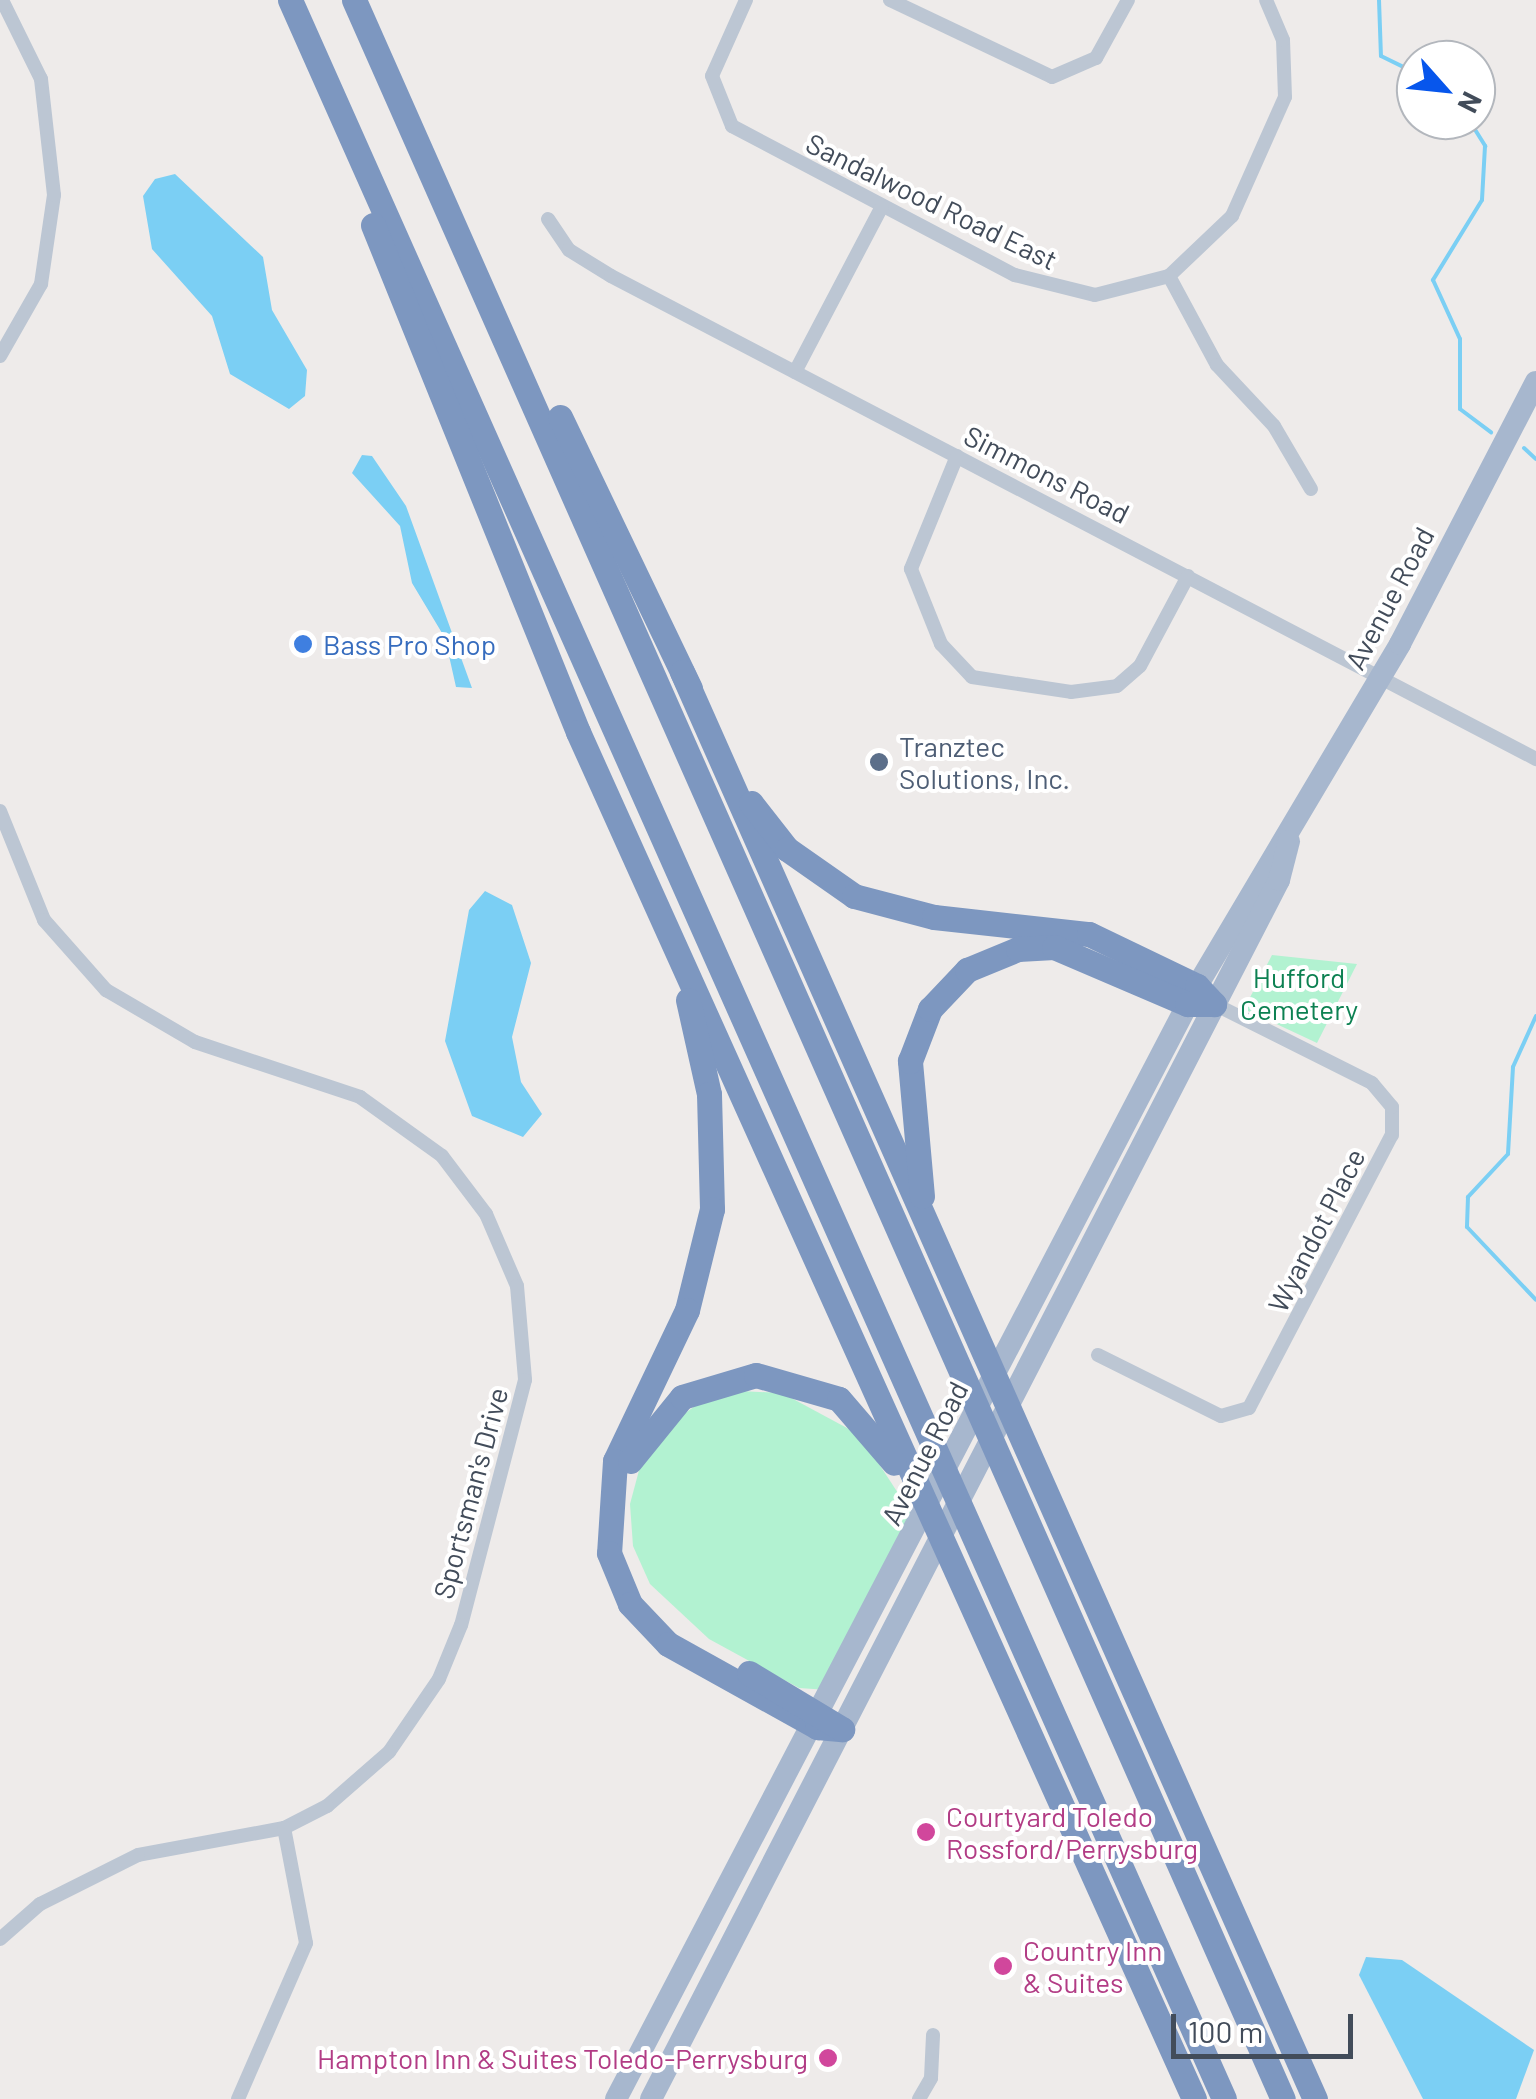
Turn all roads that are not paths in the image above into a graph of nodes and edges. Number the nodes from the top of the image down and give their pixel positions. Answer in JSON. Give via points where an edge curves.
{"nodes":[{"id":1,"x":2,"y":0,"type":"edge"},
{"id":2,"x":290,"y":0,"type":"edge"},
{"id":3,"x":354,"y":0,"type":"edge"},
{"id":4,"x":746,"y":0,"type":"edge"},
{"id":5,"x":890,"y":0,"type":"edge"},
{"id":6,"x":1128,"y":0,"type":"edge"},
{"id":7,"x":1266,"y":0,"type":"edge"},
{"id":8,"x":310,"y":46,"type":"junction"},
{"id":9,"x":450,"y":206,"type":"junction"},
{"id":10,"x":882,"y":206,"type":"junction"},
{"id":11,"x":548,"y":219,"type":"dead end"},
{"id":12,"x":1169,"y":276,"type":"junction"},
{"id":13,"x":0,"y":356,"type":"edge"},
{"id":14,"x":795,"y":372,"type":"junction"},
{"id":15,"x":1536,"y":382,"type":"edge"},
{"id":16,"x":957,"y":456,"type":"junction"},
{"id":17,"x":1311,"y":489,"type":"dead end"},
{"id":18,"x":1188,"y":576,"type":"junction"},
{"id":19,"x":682,"y":672,"type":"junction"},
{"id":20,"x":1381,"y":677,"type":"junction"},
{"id":21,"x":1536,"y":759,"type":"edge"},
{"id":22,"x":0,"y":811,"type":"edge"},
{"id":23,"x":664,"y":919,"type":"junction"},
{"id":24,"x":1199,"y":998,"type":"junction"},
{"id":25,"x":941,"y":1263,"type":"junction"},
{"id":26,"x":1098,"y":1355,"type":"dead end"},
{"id":27,"x":965,"y":1593,"type":"junction"},
{"id":28,"x":828,"y":1722,"type":"junction"},
{"id":29,"x":284,"y":1828,"type":"junction"},
{"id":30,"x":0,"y":1939,"type":"edge"},
{"id":31,"x":933,"y":2035,"type":"dead end"},
{"id":32,"x":238,"y":2099,"type":"edge"},
{"id":33,"x":616,"y":2099,"type":"edge"},
{"id":34,"x":652,"y":2099,"type":"edge"},
{"id":35,"x":919,"y":2099,"type":"edge"},
{"id":36,"x":1194,"y":2099,"type":"edge"},
{"id":37,"x":1224,"y":2099,"type":"edge"},
{"id":38,"x":1284,"y":2099,"type":"edge"},
{"id":39,"x":1315,"y":2099,"type":"edge"}],
"edges":[{"from":1,"to":13,"type":"street","via":[[41,79],[54,195],[41,284]]},
{"from":2,"to":8,"type":"highway"},
{"from":3,"to":9,"type":"highway"},
{"from":4,"to":10,"type":"street","name":"Sandalwood Road East","via":[[713,67],[720,112],[740,132]]},
{"from":5,"to":6,"type":"street","via":[[1052,77],[1096,58]]},
{"from":7,"to":12,"type":"street","name":"Sandalwood Road East","via":[[1287,78],[1258,166],[1222,232]]},
{"from":8,"to":23,"type":"highway","via":[[465,460]]},
{"from":8,"to":37,"type":"highway"},
{"from":9,"to":19,"type":"highway"},
{"from":9,"to":38,"type":"highway"},
{"from":10,"to":12,"type":"street","name":"Sandalwood Road East","via":[[1058,291],[1113,294]]},
{"from":10,"to":14,"type":"street"},
{"from":11,"to":14,"type":"street","name":"Simmons Road","via":[[583,259]]},
{"from":12,"to":17,"type":"street","via":[[1216,365],[1274,426]]},
{"from":14,"to":16,"type":"street","name":"Simmons Road"},
{"from":15,"to":20,"type":"main road","name":"Avenue Road"},
{"from":16,"to":18,"type":"street","name":"Simmons Road"},
{"from":16,"to":18,"type":"street","via":[[911,568],[941,644],[972,677],[1072,692],[1117,686],[1140,666]]},
{"from":18,"to":20,"type":"street","name":"Simmons Road"},
{"from":19,"to":24,"type":"highway","via":[[753,806],[830,883],[906,912],[1088,934]]},
{"from":19,"to":25,"type":"highway"},
{"from":20,"to":21,"type":"street","name":"Simmons Road"},
{"from":20,"to":24,"type":"main road","name":"Avenue Road","via":[[1289,839],[1279,880]]},
{"from":22,"to":29,"type":"street","name":"Sportsman's Drive","via":[[32,898],[82,969],[160,1026],[360,1097],[416,1132],[486,1214],[516,1286],[520,1426],[440,1679],[369,1772]]},
{"from":23,"to":27,"type":"highway"},
{"from":23,"to":28,"type":"highway","via":[[709,1094],[713,1204],[686,1310],[614,1461],[608,1553],[654,1632]]},
{"from":24,"to":25,"type":"highway","via":[[1054,947],[1000,954],[953,981],[921,1025],[908,1080],[916,1170]]},
{"from":24,"to":26,"type":"street","name":"Wyandot Place","via":[[1372,1083],[1392,1108],[1392,1136],[1249,1408],[1221,1416]]},
{"from":24,"to":28,"type":"main road","name":"Avenue Road","via":[[1016,1339]]},
{"from":24,"to":28,"type":"main road","name":"Avenue Road","via":[[1030,1364],[922,1574]]},
{"from":25,"to":39,"type":"highway"},
{"from":27,"to":28,"type":"highway","via":[[884,1445],[839,1399],[788,1377],[752,1375],[715,1382],[667,1408],[634,1452],[618,1501],[619,1538],[638,1589],[689,1640]]},
{"from":27,"to":36,"type":"highway"},
{"from":28,"to":33,"type":"main road","name":"Avenue Road"},
{"from":28,"to":34,"type":"main road","name":"Avenue Road"},
{"from":29,"to":30,"type":"street","name":"Sportsman's Drive","via":[[138,1856],[40,1904]]},
{"from":29,"to":32,"type":"street","via":[[306,1943]]},
{"from":31,"to":35,"type":"street","via":[[931,2078]]}]}
